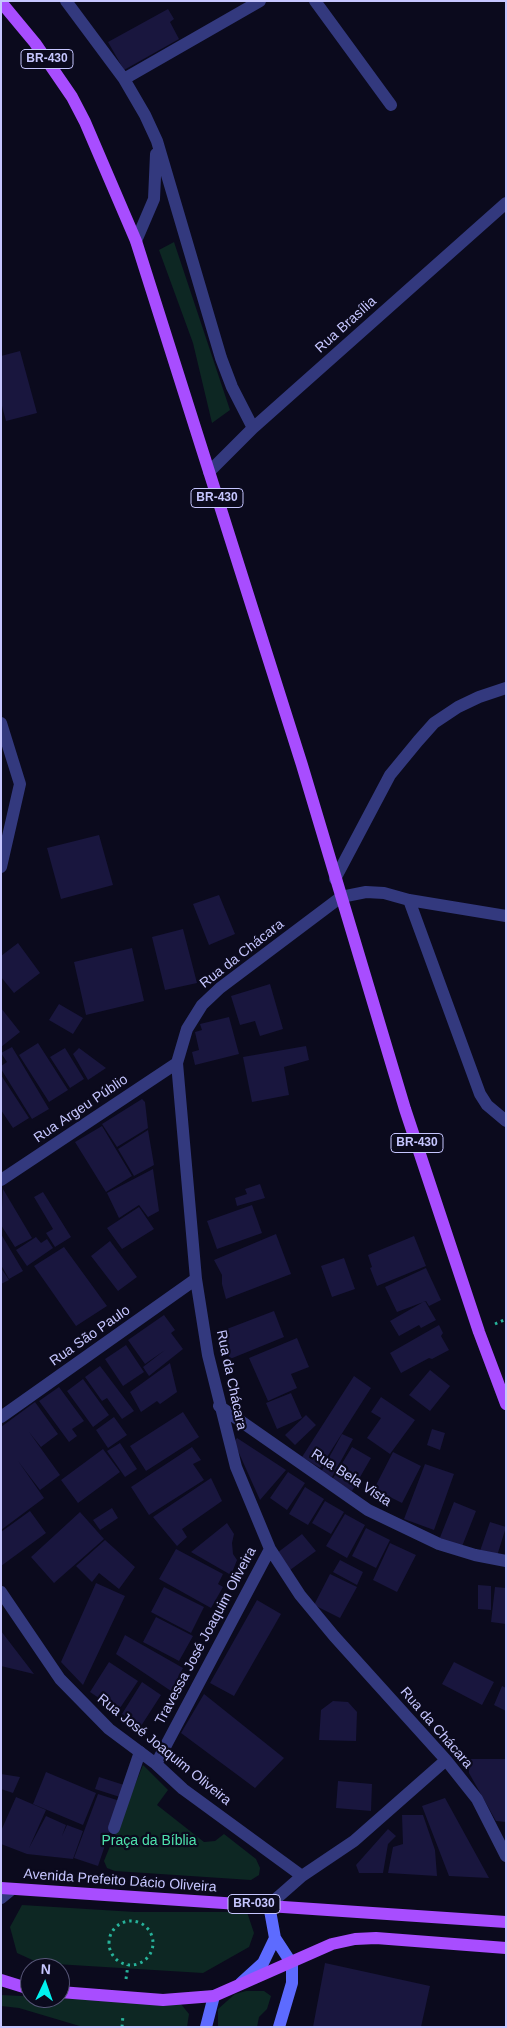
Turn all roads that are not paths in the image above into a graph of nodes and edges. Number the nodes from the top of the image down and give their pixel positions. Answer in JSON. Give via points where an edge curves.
{"nodes":[{"id":1,"x":66,"y":1,"type":"edge"},
{"id":2,"x":260,"y":1,"type":"edge"},
{"id":3,"x":315,"y":1,"type":"edge"},
{"id":4,"x":1,"y":2,"type":"edge"},
{"id":5,"x":124,"y":79,"type":"junction"},
{"id":6,"x":391,"y":105,"type":"dead end"},
{"id":7,"x":157,"y":141,"type":"junction"},
{"id":8,"x":506,"y":203,"type":"edge"},
{"id":9,"x":136,"y":241,"type":"junction"},
{"id":10,"x":253,"y":428,"type":"junction"},
{"id":11,"x":209,"y":472,"type":"junction"},
{"id":12,"x":505,"y":688,"type":"edge"},
{"id":13,"x":1,"y":724,"type":"edge"},
{"id":14,"x":1,"y":867,"type":"edge"},
{"id":15,"x":335,"y":879,"type":"junction"},
{"id":16,"x":341,"y":897,"type":"junction"},
{"id":17,"x":408,"y":900,"type":"junction"},
{"id":18,"x":506,"y":916,"type":"edge"},
{"id":19,"x":177,"y":1063,"type":"junction"},
{"id":20,"x":506,"y":1121,"type":"edge"},
{"id":21,"x":1,"y":1180,"type":"edge"},
{"id":22,"x":196,"y":1279,"type":"junction"},
{"id":23,"x":506,"y":1404,"type":"edge"},
{"id":24,"x":219,"y":1406,"type":"junction"},
{"id":25,"x":1,"y":1416,"type":"edge"},
{"id":26,"x":270,"y":1549,"type":"junction"},
{"id":27,"x":506,"y":1561,"type":"edge"},
{"id":28,"x":1,"y":1592,"type":"edge"},
{"id":29,"x":140,"y":1752,"type":"junction"},
{"id":30,"x":446,"y":1760,"type":"junction"},
{"id":31,"x":156,"y":1764,"type":"junction"},
{"id":32,"x":114,"y":1828,"type":"dead end"},
{"id":33,"x":506,"y":1856,"type":"edge"},
{"id":34,"x":302,"y":1876,"type":"junction"},
{"id":35,"x":6,"y":1889,"type":"edge"},
{"id":36,"x":1,"y":1898,"type":"edge"},
{"id":37,"x":269,"y":1905,"type":"junction"},
{"id":38,"x":506,"y":1922,"type":"edge"},
{"id":39,"x":275,"y":1938,"type":"junction"},
{"id":40,"x":506,"y":1948,"type":"edge"},
{"id":41,"x":292,"y":1964,"type":"junction"},
{"id":42,"x":1,"y":1980,"type":"edge"},
{"id":43,"x":20,"y":1987,"type":"edge"},
{"id":44,"x":236,"y":1989,"type":"junction"},
{"id":45,"x":70,"y":1993,"type":"edge"},
{"id":46,"x":214,"y":1996,"type":"junction"},
{"id":47,"x":206,"y":2027,"type":"edge"},
{"id":48,"x":278,"y":2027,"type":"edge"}],
"edges":[{"from":1,"to":5,"type":"street"},
{"from":2,"to":5,"type":"street"},
{"from":3,"to":6,"type":"street"},
{"from":4,"to":9,"type":"main road","number":"BR-430","via":[[35,43],[72,97]]},
{"from":5,"to":7,"type":"street","via":[[146,115]]},
{"from":7,"to":9,"type":"street","via":[[154,199]]},
{"from":7,"to":10,"type":"street","via":[[208,320],[232,387]]},
{"from":8,"to":10,"type":"street","name":"Rua Brasília"},
{"from":9,"to":11,"type":"main road","number":"BR-430"},
{"from":10,"to":11,"type":"street","name":"Rua Brasília"},
{"from":11,"to":15,"type":"main road","number":"BR-430"},
{"from":12,"to":15,"type":"street","via":[[479,697],[434,723],[390,775]]},
{"from":13,"to":14,"type":"street","via":[[20,784]]},
{"from":15,"to":16,"type":"main road","number":"BR-430"},
{"from":16,"to":17,"type":"street","via":[[366,892]]},
{"from":16,"to":19,"type":"street","name":"Rua da Chácara","via":[[202,1005],[187,1029]]},
{"from":16,"to":23,"type":"main road","number":"BR-430","via":[[408,1118]]},
{"from":17,"to":18,"type":"street"},
{"from":17,"to":20,"type":"street","via":[[480,1094],[487,1105]]},
{"from":19,"to":21,"type":"street","name":"Rua Argeu Públio"},
{"from":19,"to":22,"type":"street","name":"Rua da Chácara"},
{"from":22,"to":24,"type":"street","name":"Rua da Chácara"},
{"from":22,"to":25,"type":"street","name":"Rua São Paulo"},
{"from":24,"to":26,"type":"street","name":"Rua da Chácara","via":[[236,1466]]},
{"from":24,"to":27,"type":"street","name":"Rua Bela Vista","via":[[368,1510],[439,1544]]},
{"from":26,"to":30,"type":"street","name":"Rua da Chácara","via":[[300,1595],[334,1636]]},
{"from":26,"to":31,"type":"street","name":"Travessa José Joaquim Oliveira"},
{"from":28,"to":29,"type":"street","name":"Rua José Joaquim Oliveira","via":[[60,1679],[109,1729]]},
{"from":29,"to":31,"type":"street","name":"Rua José Joaquim Oliveira"},
{"from":29,"to":32,"type":"street"},
{"from":30,"to":33,"type":"street","name":"Rua da Chácara","via":[[476,1799]]},
{"from":30,"to":34,"type":"street","via":[[354,1841]]},
{"from":31,"to":34,"type":"street","name":"Rua José Joaquim Oliveira","via":[[182,1789]]},
{"from":34,"to":37,"type":"street"},
{"from":35,"to":36,"type":"street"},
{"from":35,"to":37,"type":"main road","name":"Avenida Prefeito Dácio Oliveira","number":"BR-030"},
{"from":37,"to":38,"type":"main road","name":"Avenida Prefeito Dácio Oliveira","number":"BR-030"},
{"from":37,"to":39,"type":"main road"},
{"from":39,"to":41,"type":"main road"},
{"from":39,"to":44,"type":"main road","via":[[262,1963]]},
{"from":40,"to":41,"type":"main road","via":[[355,1939],[332,1944]]},
{"from":41,"to":44,"type":"main road"},
{"from":41,"to":48,"type":"main road","via":[[292,1983]]},
{"from":42,"to":43,"type":"main road"},
{"from":44,"to":46,"type":"main road"},
{"from":45,"to":46,"type":"main road","via":[[163,2000]]},
{"from":46,"to":47,"type":"main road"}]}
